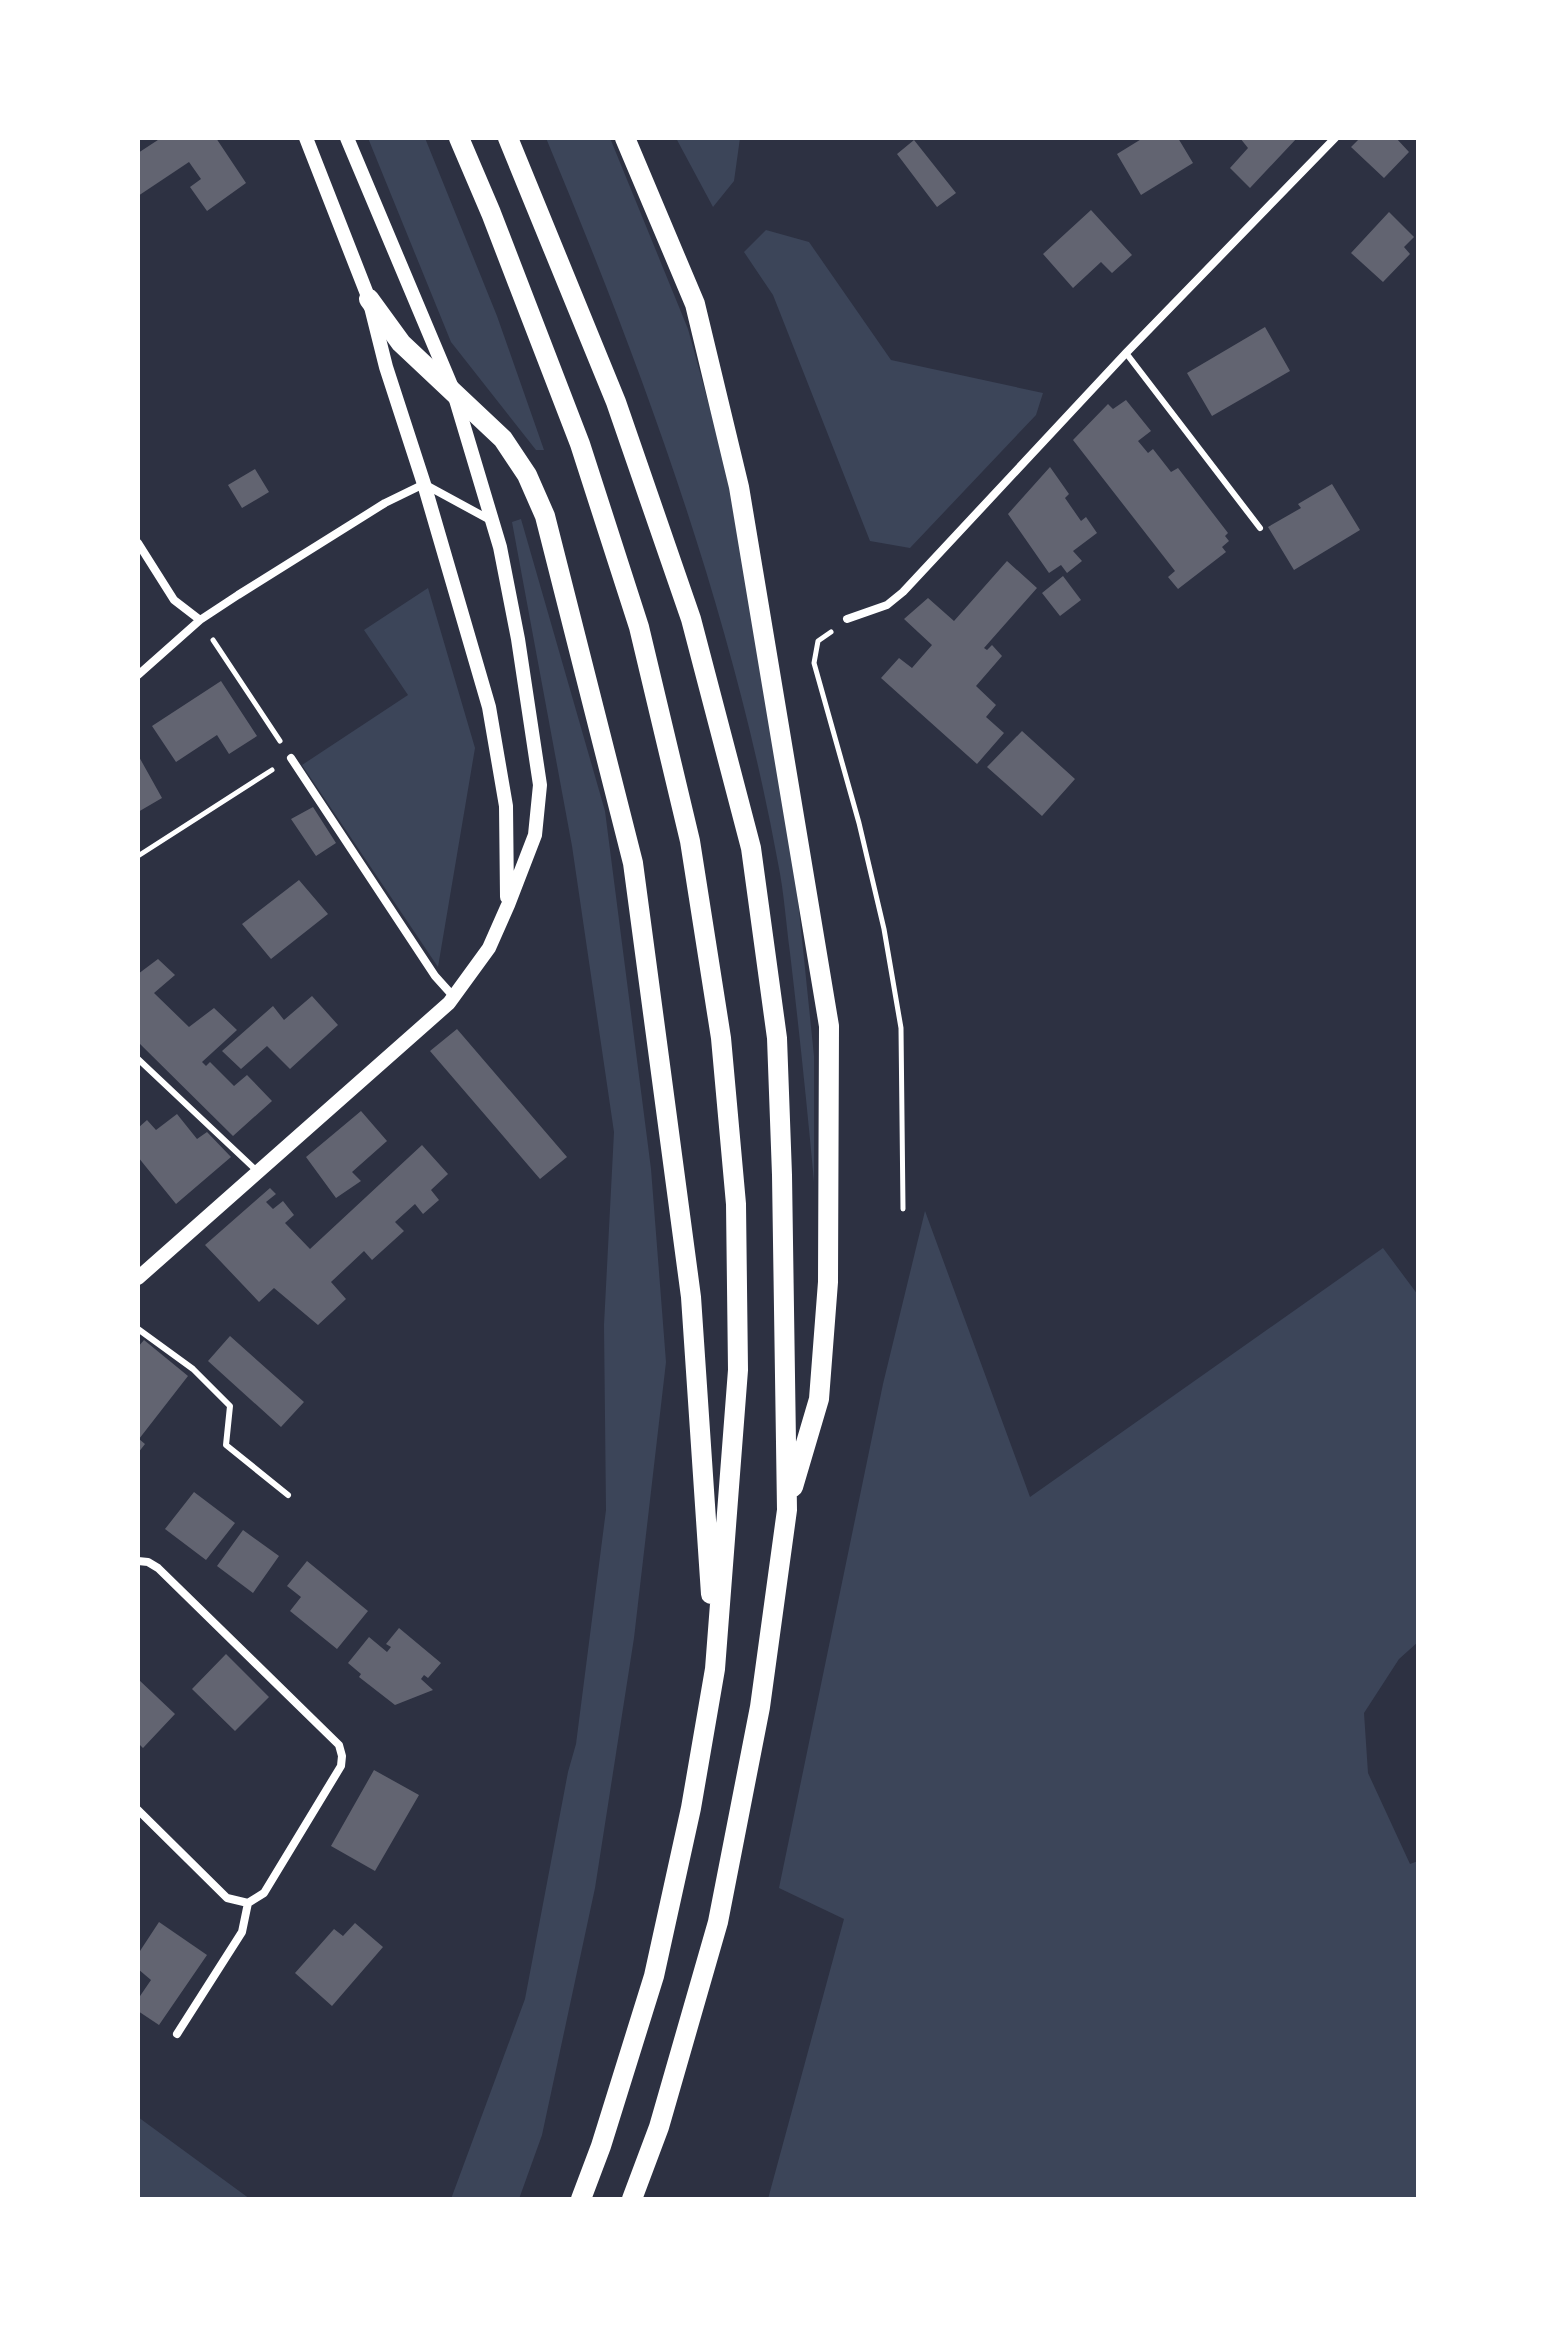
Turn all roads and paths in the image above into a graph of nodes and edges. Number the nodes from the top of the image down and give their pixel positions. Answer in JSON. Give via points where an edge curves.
{"nodes":[{"id":1,"x":306,"y":138,"type":"edge"},
{"id":2,"x":347,"y":138,"type":"edge"},
{"id":3,"x":459,"y":138,"type":"edge"},
{"id":4,"x":508,"y":138,"type":"edge"},
{"id":5,"x":625,"y":138,"type":"edge"},
{"id":6,"x":1335,"y":138,"type":"edge"},
{"id":7,"x":369,"y":299,"type":"junction"},
{"id":8,"x":1126,"y":353,"type":"junction"},
{"id":9,"x":453,"y":390,"type":"junction"},
{"id":10,"x":424,"y":484,"type":"junction"},
{"id":11,"x":492,"y":521,"type":"junction"},
{"id":12,"x":1260,"y":528,"type":"dead end"},
{"id":13,"x":138,"y":543,"type":"edge"},
{"id":14,"x":847,"y":619,"type":"joint"},
{"id":15,"x":200,"y":620,"type":"junction"},
{"id":16,"x":138,"y":675,"type":"edge"},
{"id":17,"x":291,"y":758,"type":"junction"},
{"id":18,"x":138,"y":856,"type":"edge"},
{"id":19,"x":508,"y":905,"type":"junction"},
{"id":20,"x":453,"y":996,"type":"junction"},
{"id":21,"x":138,"y":1059,"type":"edge"},
{"id":22,"x":257,"y":1171,"type":"junction"},
{"id":23,"x":903,"y":1209,"type":"dead end"},
{"id":24,"x":138,"y":1278,"type":"edge"},
{"id":25,"x":138,"y":1329,"type":"edge"},
{"id":26,"x":288,"y":1495,"type":"dead end"},
{"id":27,"x":787,"y":1510,"type":"junction"},
{"id":28,"x":138,"y":1561,"type":"edge"},
{"id":29,"x":715,"y":1669,"type":"junction"},
{"id":30,"x":138,"y":1810,"type":"edge"},
{"id":31,"x":248,"y":1903,"type":"junction"},
{"id":32,"x":177,"y":2034,"type":"dead end"},
{"id":33,"x":581,"y":2199,"type":"edge"},
{"id":34,"x":632,"y":2199,"type":"edge"}],
"edges":[{"from":1,"to":7,"type":"street"},
{"from":2,"to":9,"type":"street"},
{"from":3,"to":29,"type":"main road","via":[[585,460],[639,627],[690,841],[721,1038],[736,1204],[738,1370]]},
{"from":4,"to":27,"type":"main road","via":[[616,402],[681,590],[751,848],[777,1038]]},
{"from":5,"to":27,"type":"main road","via":[[695,304],[739,487],[829,1026],[828,1282],[819,1399]]},
{"from":6,"to":8,"type":"street"},
{"from":7,"to":9,"type":"main road","via":[[401,343]]},
{"from":7,"to":10,"type":"street"},
{"from":8,"to":12,"type":"lane"},
{"from":8,"to":14,"type":"street","via":[[903,592],[887,605]]},
{"from":9,"to":11,"type":"street"},
{"from":9,"to":29,"type":"main road","via":[[503,439],[545,516],[633,863],[691,1297]]},
{"from":10,"to":11,"type":"street"},
{"from":10,"to":15,"type":"street"},
{"from":10,"to":19,"type":"street","via":[[489,707],[506,806]]},
{"from":11,"to":19,"type":"street","via":[[518,639],[540,785],[535,835]]},
{"from":13,"to":15,"type":"street","via":[[174,600]]},
{"from":14,"to":23,"type":"path","via":[[818,641],[814,663],[859,823],[901,1028]]},
{"from":15,"to":16,"type":"street"},
{"from":15,"to":17,"type":"path"},
{"from":17,"to":18,"type":"path"},
{"from":17,"to":20,"type":"street"},
{"from":19,"to":20,"type":"street","via":[[489,948]]},
{"from":20,"to":22,"type":"street"},
{"from":21,"to":22,"type":"lane"},
{"from":22,"to":24,"type":"street"},
{"from":25,"to":26,"type":"lane","via":[[193,1369],[230,1406],[226,1445]]},
{"from":27,"to":34,"type":"main road","via":[[760,1707],[718,1922],[659,2127]]},
{"from":28,"to":31,"type":"street","via":[[158,1568],[339,1745],[341,1766],[264,1893]]},
{"from":29,"to":33,"type":"main road","via":[[654,1976]]},
{"from":30,"to":31,"type":"street","via":[[227,1898]]},
{"from":31,"to":32,"type":"street","via":[[242,1932]]}]}
